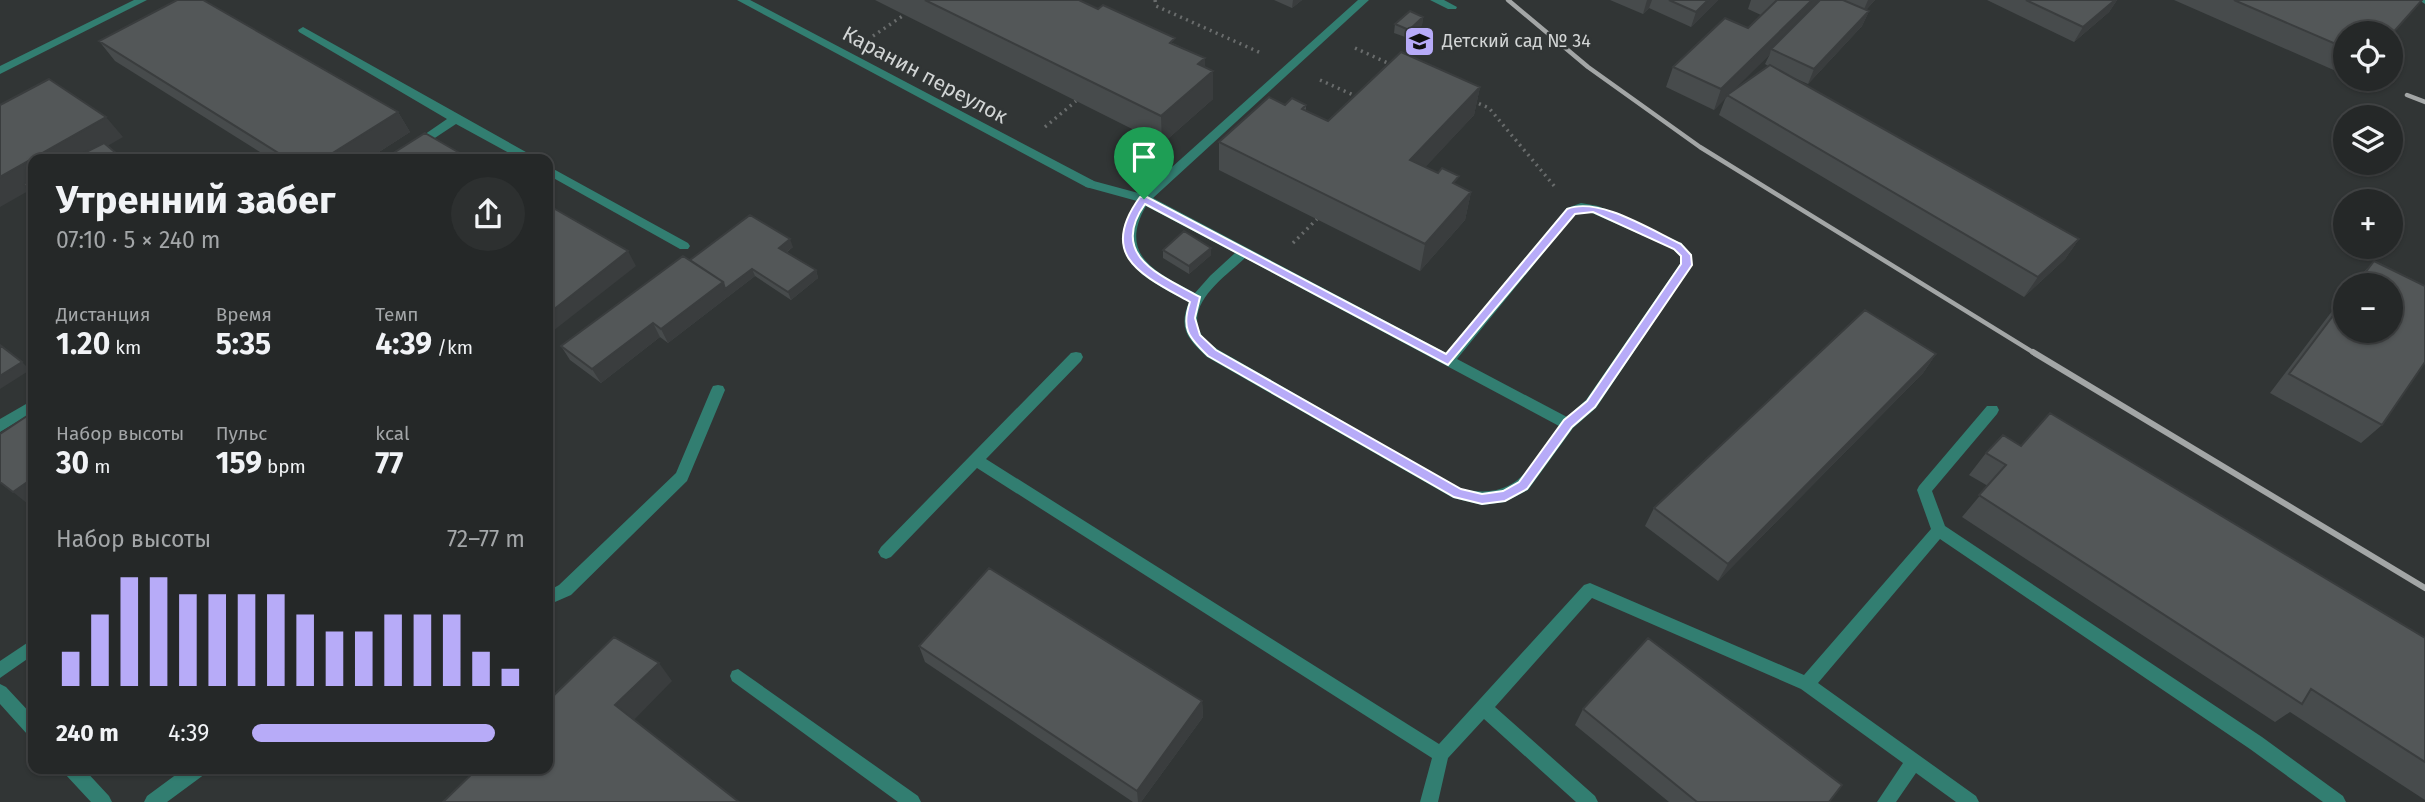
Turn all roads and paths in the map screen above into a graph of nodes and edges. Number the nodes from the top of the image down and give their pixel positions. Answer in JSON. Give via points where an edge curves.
{"nodes":[{"id":1,"x":142,"y":0,"type":"edge"},
{"id":2,"x":742,"y":0,"type":"edge"},
{"id":3,"x":1364,"y":0,"type":"edge"},
{"id":4,"x":1435,"y":0,"type":"edge"},
{"id":5,"x":1452,"y":7,"type":"dead end"},
{"id":6,"x":904,"y":15,"type":"dead end"},
{"id":7,"x":303,"y":30,"type":"dead end"},
{"id":8,"x":1325,"y":35,"type":"junction"},
{"id":9,"x":866,"y":41,"type":"dead end"},
{"id":10,"x":1401,"y":69,"type":"edge"},
{"id":11,"x":0,"y":70,"type":"edge"},
{"id":12,"x":1464,"y":97,"type":"edge"},
{"id":13,"x":1076,"y":101,"type":"edge"},
{"id":14,"x":456,"y":119,"type":"junction"},
{"id":15,"x":1039,"y":132,"type":"dead end"},
{"id":16,"x":403,"y":154,"type":"edge"},
{"id":17,"x":519,"y":154,"type":"edge"},
{"id":18,"x":553,"y":173,"type":"edge"},
{"id":19,"x":1144,"y":199,"type":"junction"},
{"id":20,"x":1571,"y":211,"type":"junction"},
{"id":21,"x":1317,"y":219,"type":"edge"},
{"id":22,"x":684,"y":246,"type":"dead end"},
{"id":23,"x":1289,"y":248,"type":"dead end"},
{"id":24,"x":1244,"y":252,"type":"junction"},
{"id":25,"x":1196,"y":300,"type":"junction"},
{"id":26,"x":1076,"y":357,"type":"dead end"},
{"id":27,"x":1448,"y":360,"type":"junction"},
{"id":28,"x":719,"y":390,"type":"dead end"},
{"id":29,"x":28,"y":408,"type":"edge"},
{"id":30,"x":1992,"y":410,"type":"dead end"},
{"id":31,"x":1568,"y":424,"type":"junction"},
{"id":32,"x":0,"y":426,"type":"edge"},
{"id":33,"x":976,"y":460,"type":"junction"},
{"id":34,"x":1939,"y":530,"type":"junction"},
{"id":35,"x":886,"y":552,"type":"dead end"},
{"id":36,"x":553,"y":596,"type":"edge"},
{"id":37,"x":28,"y":650,"type":"edge"},
{"id":38,"x":0,"y":671,"type":"edge"},
{"id":39,"x":738,"y":676,"type":"dead end"},
{"id":40,"x":1807,"y":684,"type":"junction"},
{"id":41,"x":0,"y":692,"type":"edge"},
{"id":42,"x":1483,"y":707,"type":"junction"},
{"id":43,"x":28,"y":723,"type":"edge"},
{"id":44,"x":1441,"y":754,"type":"junction"},
{"id":45,"x":1914,"y":762,"type":"junction"},
{"id":46,"x":76,"y":774,"type":"edge"},
{"id":47,"x":191,"y":774,"type":"edge"},
{"id":48,"x":100,"y":801,"type":"edge"},
{"id":49,"x":153,"y":802,"type":"edge"},
{"id":50,"x":912,"y":802,"type":"edge"},
{"id":51,"x":1429,"y":802,"type":"edge"},
{"id":52,"x":1589,"y":802,"type":"edge"},
{"id":53,"x":1886,"y":802,"type":"edge"},
{"id":54,"x":1970,"y":802,"type":"edge"},
{"id":55,"x":2337,"y":802,"type":"edge"}],
"edges":[{"from":1,"to":11,"type":"street"},
{"from":2,"to":19,"type":"street","name":"Каранин переулок","via":[[1090,184]]},
{"from":3,"to":8,"type":"street"},
{"from":4,"to":5,"type":"street"},
{"from":6,"to":9,"type":"path"},
{"from":7,"to":14,"type":"street"},
{"from":8,"to":10,"type":"path"},
{"from":8,"to":19,"type":"street"},
{"from":12,"to":20,"type":"path","via":[[1489,108]]},
{"from":13,"to":15,"type":"path"},
{"from":14,"to":16,"type":"street"},
{"from":14,"to":17,"type":"street"},
{"from":18,"to":22,"type":"street"},
{"from":19,"to":24,"type":"street","name":"Каранин переулок"},
{"from":19,"to":25,"type":"street","via":[[1132,216],[1127,235],[1132,254],[1145,272]]},
{"from":20,"to":27,"type":"street"},
{"from":20,"to":31,"type":"street","via":[[1594,209],[1677,246],[1686,255],[1686,265],[1591,404]]},
{"from":21,"to":23,"type":"path"},
{"from":24,"to":25,"type":"street"},
{"from":24,"to":27,"type":"street","name":"Каранин переулок"},
{"from":25,"to":31,"type":"street","via":[[1190,318],[1195,337],[1212,353],[1458,494],[1482,499],[1505,496],[1523,485]]},
{"from":26,"to":33,"type":"street"},
{"from":27,"to":31,"type":"street","name":"Каранин переулок"},
{"from":28,"to":36,"type":"street","via":[[682,477],[565,590]]},
{"from":29,"to":32,"type":"street"},
{"from":30,"to":34,"type":"street","via":[[1924,490]]},
{"from":33,"to":35,"type":"street"},
{"from":33,"to":44,"type":"street"},
{"from":34,"to":40,"type":"street"},
{"from":34,"to":55,"type":"street"},
{"from":37,"to":38,"type":"street"},
{"from":39,"to":50,"type":"street"},
{"from":40,"to":42,"type":"street","via":[[1590,590]]},
{"from":40,"to":45,"type":"street"},
{"from":41,"to":43,"type":"street"},
{"from":42,"to":44,"type":"street"},
{"from":42,"to":52,"type":"street"},
{"from":44,"to":51,"type":"street"},
{"from":45,"to":53,"type":"street"},
{"from":45,"to":54,"type":"street"},
{"from":46,"to":48,"type":"street"},
{"from":47,"to":49,"type":"street"}]}
